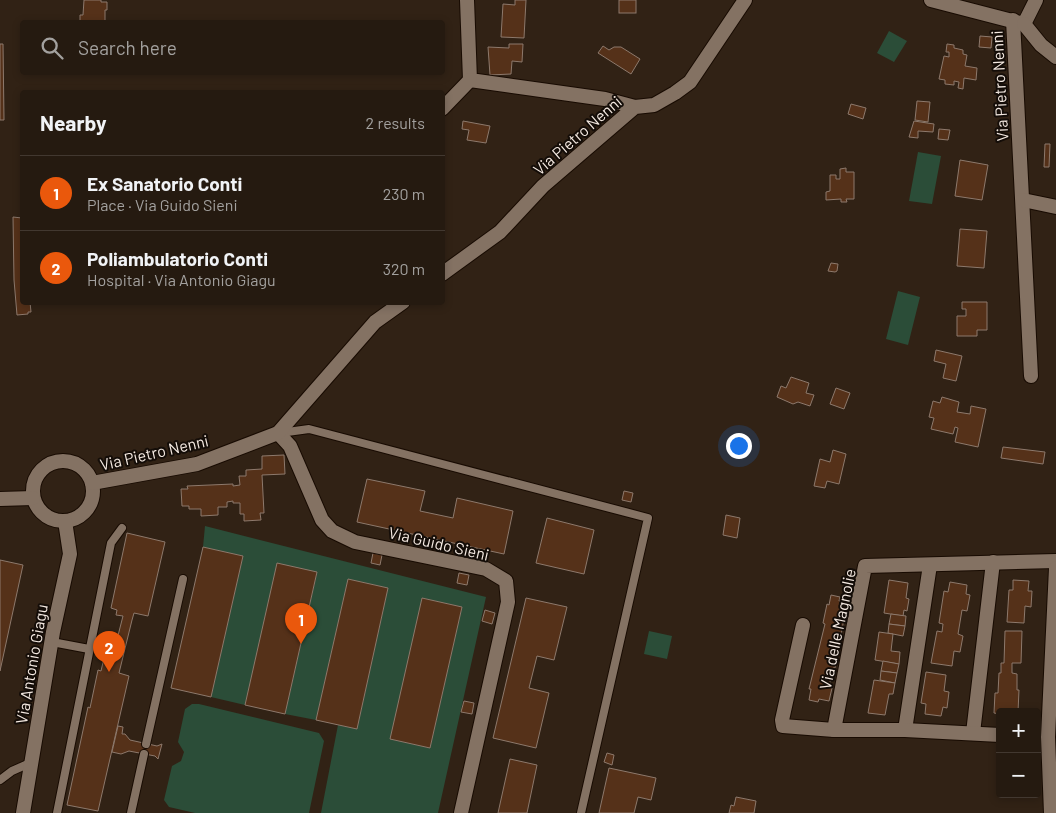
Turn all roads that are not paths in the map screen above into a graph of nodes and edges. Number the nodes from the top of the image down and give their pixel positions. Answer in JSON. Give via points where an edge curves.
{"nodes":[{"id":1,"x":467,"y":0,"type":"edge"},
{"id":2,"x":744,"y":0,"type":"edge"},
{"id":3,"x":932,"y":0,"type":"edge"},
{"id":4,"x":1036,"y":0,"type":"edge"},
{"id":5,"x":1019,"y":22,"type":"junction"},
{"id":6,"x":1056,"y":57,"type":"edge"},
{"id":7,"x":470,"y":80,"type":"junction"},
{"id":8,"x":445,"y":105,"type":"edge"},
{"id":9,"x":635,"y":107,"type":"junction"},
{"id":10,"x":1023,"y":200,"type":"junction"},
{"id":11,"x":1056,"y":208,"type":"edge"},
{"id":12,"x":445,"y":272,"type":"edge"},
{"id":13,"x":399,"y":305,"type":"edge"},
{"id":14,"x":1031,"y":376,"type":"dead end"},
{"id":15,"x":278,"y":433,"type":"junction"},
{"id":16,"x":92,"y":483,"type":"junction"},
{"id":17,"x":33,"y":498,"type":"junction"},
{"id":18,"x":0,"y":499,"type":"edge"},
{"id":19,"x":65,"y":521,"type":"junction"},
{"id":20,"x":122,"y":528,"type":"dead end"},
{"id":21,"x":1056,"y":561,"type":"edge"},
{"id":22,"x":993,"y":562,"type":"junction"},
{"id":23,"x":930,"y":565,"type":"junction"},
{"id":24,"x":1056,"y":568,"type":"edge"},
{"id":25,"x":183,"y":579,"type":"dead end"},
{"id":26,"x":803,"y":624,"type":"dead end"},
{"id":27,"x":52,"y":642,"type":"junction"},
{"id":28,"x":89,"y":649,"type":"junction"},
{"id":29,"x":834,"y":730,"type":"junction"},
{"id":30,"x":905,"y":730,"type":"junction"},
{"id":31,"x":973,"y":733,"type":"junction"},
{"id":32,"x":996,"y":735,"type":"edge"},
{"id":33,"x":1047,"y":737,"type":"edge"},
{"id":34,"x":146,"y":744,"type":"dead end"},
{"id":35,"x":144,"y":754,"type":"dead end"},
{"id":36,"x":1053,"y":756,"type":"edge"},
{"id":37,"x":30,"y":763,"type":"junction"},
{"id":38,"x":0,"y":780,"type":"edge"},
{"id":39,"x":23,"y":813,"type":"edge"},
{"id":40,"x":57,"y":813,"type":"edge"},
{"id":41,"x":131,"y":813,"type":"edge"},
{"id":42,"x":462,"y":813,"type":"edge"},
{"id":43,"x":581,"y":813,"type":"edge"},
{"id":44,"x":1051,"y":813,"type":"edge"}],
"edges":[{"from":1,"to":7,"type":"street"},
{"from":2,"to":9,"type":"street","name":"Via Pietro Nenni","via":[[690,82],[654,105]]},
{"from":3,"to":5,"type":"street","name":"Via Pietro Nenni"},
{"from":4,"to":5,"type":"street"},
{"from":5,"to":6,"type":"street"},
{"from":5,"to":10,"type":"street","name":"Via Pietro Nenni"},
{"from":7,"to":8,"type":"street"},
{"from":7,"to":9,"type":"street","via":[[605,99]]},
{"from":9,"to":12,"type":"street","name":"Via Pietro Nenni","via":[[543,186],[500,232]]},
{"from":10,"to":11,"type":"street"},
{"from":10,"to":14,"type":"street","name":"Via Pietro Nenni"},
{"from":13,"to":15,"type":"street","name":"Via Pietro Nenni","via":[[375,322]]},
{"from":15,"to":16,"type":"street","name":"Via Pietro Nenni","via":[[197,464]]},
{"from":15,"to":42,"type":"street","name":"Via Guido Sieni","via":[[290,446],[322,520],[332,532],[355,542],[486,569],[506,580],[508,602]]},
{"from":15,"to":43,"type":"lane","via":[[309,429],[648,518]]},
{"from":16,"to":17,"type":"street","via":[[89,474],[73,462],[54,462],[39,472],[34,480]]},
{"from":16,"to":19,"type":"street","via":[[94,492],[88,508],[81,515]]},
{"from":17,"to":18,"type":"street"},
{"from":17,"to":19,"type":"street","via":[[36,506],[48,517]]},
{"from":19,"to":27,"type":"street","name":"Via Antonio Giagu","via":[[70,554]]},
{"from":20,"to":28,"type":"lane","via":[[111,544]]},
{"from":21,"to":22,"type":"street","name":"Via delle Magnolie"},
{"from":22,"to":23,"type":"street","name":"Via delle Magnolie"},
{"from":22,"to":31,"type":"street"},
{"from":23,"to":29,"type":"street","name":"Via delle Magnolie","via":[[866,566]]},
{"from":23,"to":30,"type":"street"},
{"from":24,"to":33,"type":"street"},
{"from":25,"to":34,"type":"lane"},
{"from":26,"to":29,"type":"street","via":[[783,726]]},
{"from":27,"to":28,"type":"lane"},
{"from":27,"to":37,"type":"street","name":"Via Antonio Giagu"},
{"from":28,"to":40,"type":"lane"},
{"from":29,"to":30,"type":"street"},
{"from":30,"to":31,"type":"street"},
{"from":31,"to":32,"type":"street"},
{"from":33,"to":36,"type":"street"},
{"from":35,"to":41,"type":"lane"},
{"from":36,"to":44,"type":"street"},
{"from":37,"to":38,"type":"lane"},
{"from":37,"to":39,"type":"street","name":"Via Antonio Giagu"}]}
